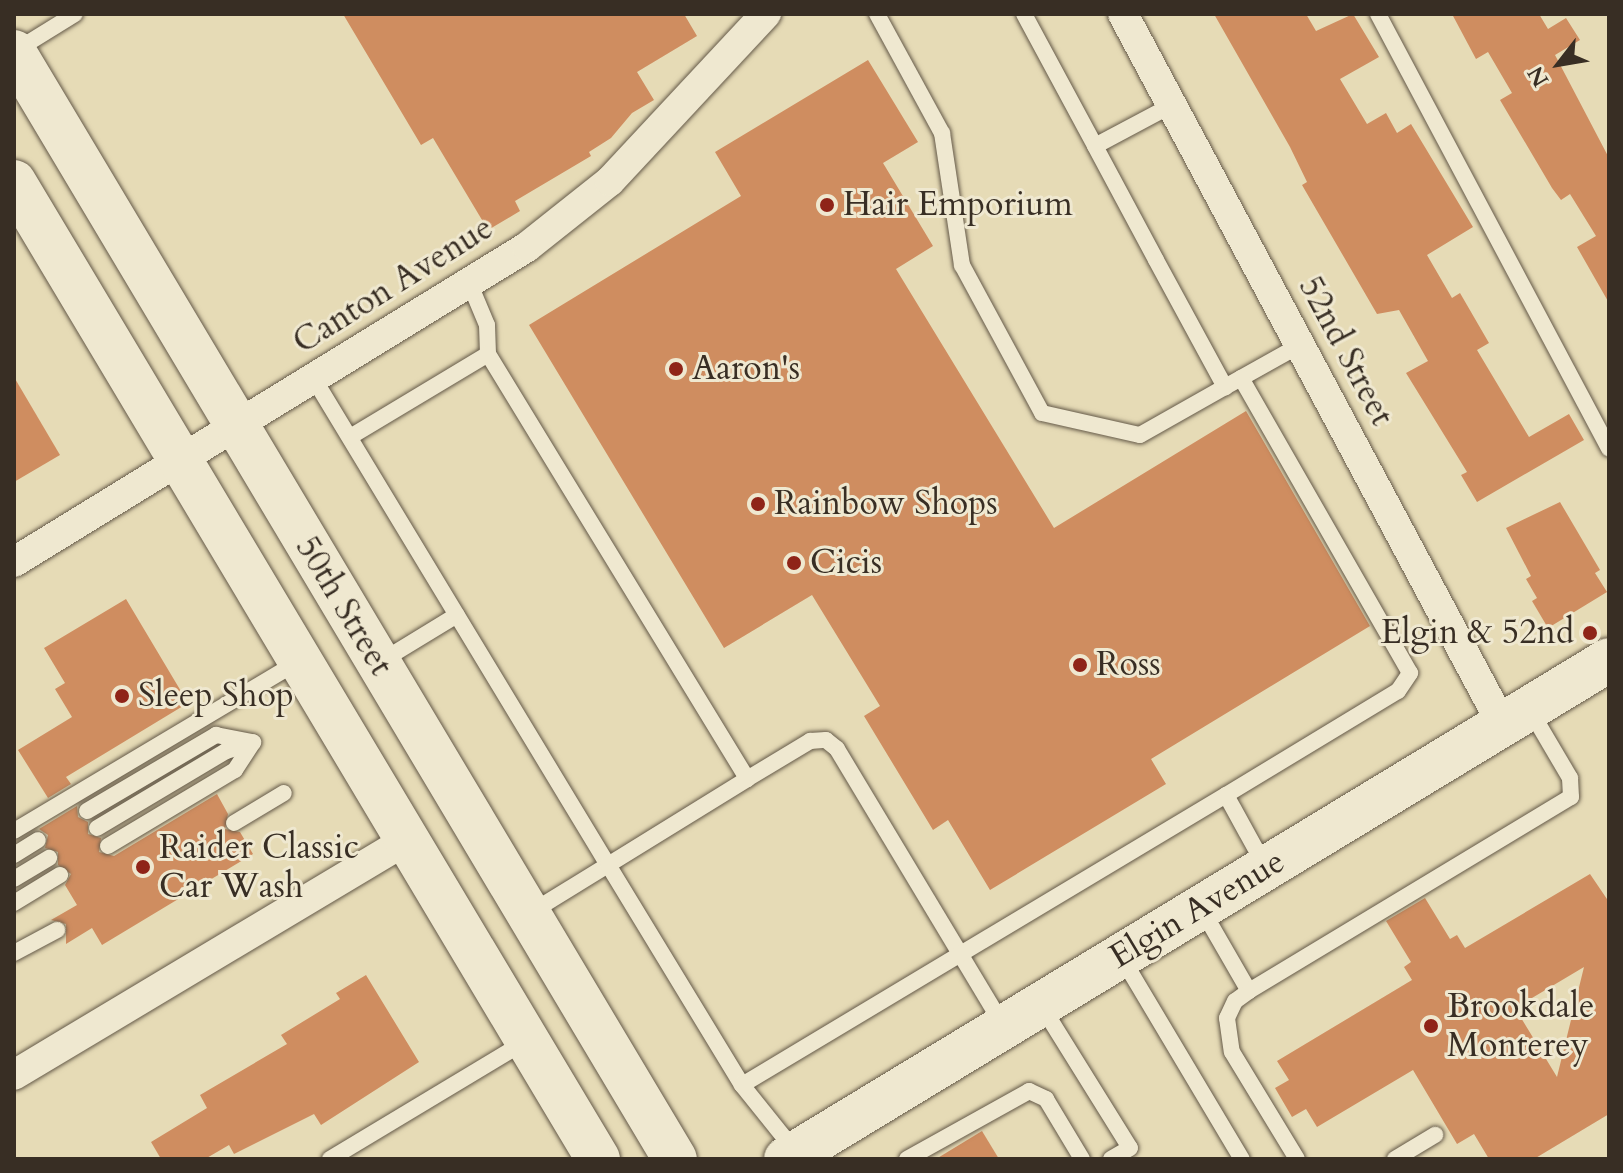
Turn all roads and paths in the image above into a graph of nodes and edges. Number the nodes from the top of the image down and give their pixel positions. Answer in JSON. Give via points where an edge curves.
{"nodes":[{"id":1,"x":75,"y":14,"type":"edge"},
{"id":2,"x":766,"y":14,"type":"edge"},
{"id":3,"x":877,"y":14,"type":"edge"},
{"id":4,"x":1024,"y":14,"type":"edge"},
{"id":5,"x":1123,"y":14,"type":"edge"},
{"id":6,"x":1378,"y":14,"type":"edge"},
{"id":7,"x":14,"y":52,"type":"edge"},
{"id":8,"x":1172,"y":105,"type":"junction"},
{"id":9,"x":1095,"y":146,"type":"junction"},
{"id":10,"x":14,"y":182,"type":"edge"},
{"id":11,"x":469,"y":282,"type":"junction"},
{"id":12,"x":1300,"y":345,"type":"junction"},
{"id":13,"x":488,"y":354,"type":"junction"},
{"id":14,"x":1241,"y":378,"type":"junction"},
{"id":15,"x":314,"y":379,"type":"junction"},
{"id":16,"x":1225,"y":387,"type":"junction"},
{"id":17,"x":237,"y":427,"type":"junction"},
{"id":18,"x":350,"y":437,"type":"junction"},
{"id":19,"x":1609,"y":448,"type":"edge"},
{"id":20,"x":181,"y":462,"type":"junction"},
{"id":21,"x":14,"y":562,"type":"edge"},
{"id":22,"x":457,"y":615,"type":"junction"},
{"id":23,"x":1609,"y":660,"type":"edge"},
{"id":24,"x":300,"y":661,"type":"junction"},
{"id":25,"x":379,"y":663,"type":"junction"},
{"id":26,"x":1516,"y":716,"type":"junction"},
{"id":27,"x":253,"y":742,"type":"junction"},
{"id":28,"x":747,"y":779,"type":"junction"},
{"id":29,"x":284,"y":793,"type":"dead end"},
{"id":30,"x":1226,"y":795,"type":"junction"},
{"id":31,"x":87,"y":811,"type":"dead end"},
{"id":32,"x":234,"y":823,"type":"dead end"},
{"id":33,"x":97,"y":828,"type":"dead end"},
{"id":34,"x":14,"y":831,"type":"edge"},
{"id":35,"x":38,"y":840,"type":"dead end"},
{"id":36,"x":407,"y":840,"type":"junction"},
{"id":37,"x":108,"y":846,"type":"dead end"},
{"id":38,"x":14,"y":855,"type":"edge"},
{"id":39,"x":49,"y":858,"type":"dead end"},
{"id":40,"x":608,"y":865,"type":"junction"},
{"id":41,"x":1266,"y":867,"type":"junction"},
{"id":42,"x":60,"y":875,"type":"dead end"},
{"id":43,"x":14,"y":879,"type":"edge"},
{"id":44,"x":14,"y":903,"type":"edge"},
{"id":45,"x":1200,"y":907,"type":"junction"},
{"id":46,"x":529,"y":913,"type":"junction"},
{"id":47,"x":57,"y":930,"type":"dead end"},
{"id":48,"x":14,"y":953,"type":"edge"},
{"id":49,"x":960,"y":953,"type":"junction"},
{"id":50,"x":1120,"y":955,"type":"junction"},
{"id":51,"x":1249,"y":991,"type":"junction"},
{"id":52,"x":1022,"y":1014,"type":"junction"},
{"id":53,"x":527,"y":1040,"type":"junction"},
{"id":54,"x":14,"y":1075,"type":"edge"},
{"id":55,"x":742,"y":1085,"type":"junction"},
{"id":56,"x":1435,"y":1135,"type":"dead end"},
{"id":57,"x":791,"y":1156,"type":"edge"},
{"id":58,"x":330,"y":1159,"type":"edge"},
{"id":59,"x":598,"y":1159,"type":"edge"},
{"id":60,"x":675,"y":1159,"type":"edge"},
{"id":61,"x":907,"y":1159,"type":"edge"},
{"id":62,"x":1082,"y":1159,"type":"edge"},
{"id":63,"x":1111,"y":1159,"type":"edge"},
{"id":64,"x":1242,"y":1159,"type":"edge"},
{"id":65,"x":1297,"y":1159,"type":"edge"},
{"id":66,"x":1395,"y":1159,"type":"edge"}],
"edges":[{"from":1,"to":7,"type":"lane"},
{"from":2,"to":11,"type":"street","name":"Canton Avenue","via":[[610,181],[527,247]]},
{"from":3,"to":16,"type":"lane","via":[[942,133],[962,265],[1042,413],[1140,435]]},
{"from":4,"to":9,"type":"lane"},
{"from":5,"to":8,"type":"street","name":"52nd Street"},
{"from":6,"to":19,"type":"lane"},
{"from":7,"to":17,"type":"main road","name":"50th Street"},
{"from":8,"to":9,"type":"lane"},
{"from":8,"to":12,"type":"street","name":"52nd Street"},
{"from":9,"to":16,"type":"lane"},
{"from":10,"to":20,"type":"main road","name":"50th Street"},
{"from":11,"to":13,"type":"lane","via":[[487,325]]},
{"from":11,"to":15,"type":"street","name":"Canton Avenue"},
{"from":12,"to":14,"type":"lane"},
{"from":12,"to":26,"type":"street","name":"52nd Street"},
{"from":13,"to":18,"type":"lane"},
{"from":13,"to":28,"type":"lane"},
{"from":14,"to":16,"type":"lane"},
{"from":14,"to":30,"type":"lane","via":[[1410,673],[1398,691]]},
{"from":15,"to":17,"type":"street","name":"Canton Avenue"},
{"from":15,"to":18,"type":"lane"},
{"from":17,"to":20,"type":"street","name":"Canton Avenue"},
{"from":17,"to":25,"type":"main road","name":"50th Street"},
{"from":18,"to":22,"type":"lane"},
{"from":20,"to":21,"type":"street","name":"Canton Avenue"},
{"from":20,"to":24,"type":"main road","name":"50th Street"},
{"from":22,"to":25,"type":"lane"},
{"from":22,"to":40,"type":"lane"},
{"from":23,"to":26,"type":"main road","name":"Elgin Avenue"},
{"from":24,"to":34,"type":"lane"},
{"from":24,"to":36,"type":"main road","name":"50th Street"},
{"from":25,"to":46,"type":"main road","name":"50th Street"},
{"from":26,"to":41,"type":"main road","name":"Elgin Avenue"},
{"from":26,"to":51,"type":"lane","via":[[1570,778],[1571,797]]},
{"from":27,"to":31,"type":"lane","via":[[216,735]]},
{"from":27,"to":33,"type":"lane","via":[[226,751]]},
{"from":27,"to":37,"type":"lane","via":[[235,770]]},
{"from":28,"to":40,"type":"lane"},
{"from":28,"to":49,"type":"lane","via":[[810,741],[826,740],[837,749]]},
{"from":29,"to":32,"type":"lane"},
{"from":30,"to":41,"type":"lane"},
{"from":30,"to":49,"type":"lane"},
{"from":35,"to":38,"type":"lane"},
{"from":36,"to":53,"type":"main road","name":"50th Street"},
{"from":36,"to":54,"type":"street"},
{"from":39,"to":43,"type":"lane"},
{"from":40,"to":46,"type":"lane"},
{"from":40,"to":55,"type":"lane"},
{"from":41,"to":45,"type":"main road","name":"Elgin Avenue"},
{"from":42,"to":44,"type":"lane"},
{"from":45,"to":50,"type":"main road","name":"Elgin Avenue"},
{"from":45,"to":51,"type":"lane"},
{"from":46,"to":60,"type":"main road","name":"50th Street"},
{"from":47,"to":48,"type":"lane"},
{"from":49,"to":52,"type":"lane"},
{"from":49,"to":55,"type":"lane"},
{"from":50,"to":52,"type":"main road","name":"Elgin Avenue"},
{"from":50,"to":64,"type":"lane"},
{"from":51,"to":65,"type":"lane","via":[[1235,1001],[1226,1034]]},
{"from":52,"to":57,"type":"main road","name":"Elgin Avenue"},
{"from":52,"to":63,"type":"lane","via":[[1130,1148]]},
{"from":53,"to":58,"type":"lane"},
{"from":53,"to":59,"type":"main road","name":"50th Street"},
{"from":55,"to":57,"type":"lane"},
{"from":56,"to":66,"type":"lane"},
{"from":61,"to":62,"type":"lane","via":[[1029,1091],[1046,1099]]}]}
